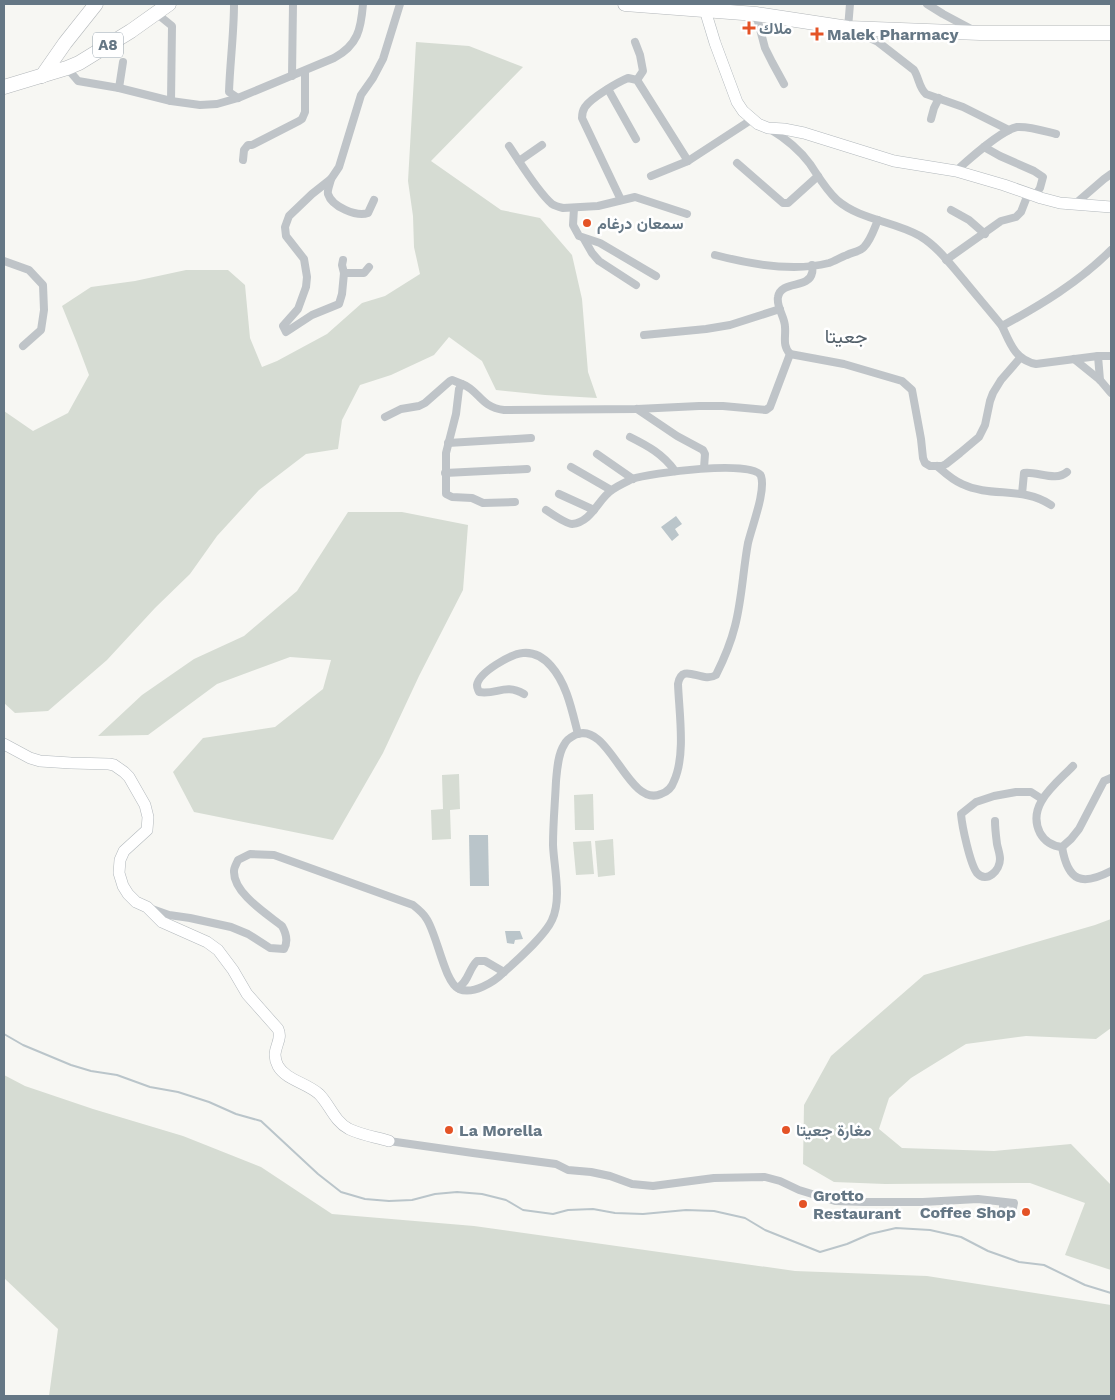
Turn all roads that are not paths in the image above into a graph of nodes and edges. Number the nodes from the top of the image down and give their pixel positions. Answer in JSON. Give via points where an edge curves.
{"nodes":[{"id":1,"x":96,"y":4,"type":"edge"},
{"id":2,"x":168,"y":4,"type":"edge"},
{"id":3,"x":234,"y":4,"type":"edge"},
{"id":4,"x":293,"y":4,"type":"edge"},
{"id":5,"x":363,"y":4,"type":"edge"},
{"id":6,"x":400,"y":4,"type":"edge"},
{"id":7,"x":624,"y":4,"type":"edge"},
{"id":8,"x":850,"y":4,"type":"edge"},
{"id":9,"x":932,"y":5,"type":"edge"},
{"id":10,"x":705,"y":10,"type":"junction"},
{"id":11,"x":156,"y":13,"type":"junction"},
{"id":12,"x":756,"y":14,"type":"junction"},
{"id":13,"x":848,"y":28,"type":"junction"},
{"id":14,"x":980,"y":33,"type":"junction"},
{"id":15,"x":1111,"y":34,"type":"edge"},
{"id":16,"x":635,"y":42,"type":"dead end"},
{"id":17,"x":58,"y":52,"type":"junction"},
{"id":18,"x":123,"y":62,"type":"dead end"},
{"id":19,"x":67,"y":68,"type":"junction"},
{"id":20,"x":305,"y":71,"type":"junction"},
{"id":21,"x":42,"y":76,"type":"junction"},
{"id":22,"x":292,"y":76,"type":"junction"},
{"id":23,"x":637,"y":80,"type":"junction"},
{"id":24,"x":784,"y":84,"type":"dead end"},
{"id":25,"x":4,"y":87,"type":"edge"},
{"id":26,"x":119,"y":88,"type":"junction"},
{"id":27,"x":608,"y":89,"type":"junction"},
{"id":28,"x":238,"y":98,"type":"junction"},
{"id":29,"x":939,"y":98,"type":"junction"},
{"id":30,"x":171,"y":100,"type":"junction"},
{"id":31,"x":931,"y":119,"type":"dead end"},
{"id":32,"x":751,"y":120,"type":"junction"},
{"id":33,"x":768,"y":128,"type":"junction"},
{"id":34,"x":1009,"y":130,"type":"junction"},
{"id":35,"x":1056,"y":134,"type":"dead end"},
{"id":36,"x":636,"y":139,"type":"dead end"},
{"id":37,"x":542,"y":145,"type":"dead end"},
{"id":38,"x":509,"y":146,"type":"dead end"},
{"id":39,"x":984,"y":147,"type":"junction"},
{"id":40,"x":243,"y":160,"type":"dead end"},
{"id":41,"x":519,"y":161,"type":"junction"},
{"id":42,"x":688,"y":161,"type":"junction"},
{"id":43,"x":738,"y":163,"type":"dead end"},
{"id":44,"x":956,"y":171,"type":"junction"},
{"id":45,"x":1111,"y":174,"type":"edge"},
{"id":46,"x":651,"y":176,"type":"dead end"},
{"id":47,"x":818,"y":176,"type":"junction"},
{"id":48,"x":331,"y":179,"type":"junction"},
{"id":49,"x":1032,"y":195,"type":"junction"},
{"id":50,"x":374,"y":200,"type":"dead end"},
{"id":51,"x":621,"y":200,"type":"junction"},
{"id":52,"x":1075,"y":204,"type":"junction"},
{"id":53,"x":1111,"y":207,"type":"edge"},
{"id":54,"x":574,"y":208,"type":"junction"},
{"id":55,"x":951,"y":210,"type":"dead end"},
{"id":56,"x":687,"y":214,"type":"dead end"},
{"id":57,"x":878,"y":220,"type":"junction"},
{"id":58,"x":985,"y":234,"type":"junction"},
{"id":59,"x":584,"y":239,"type":"junction"},
{"id":60,"x":1111,"y":250,"type":"edge"},
{"id":61,"x":715,"y":255,"type":"dead end"},
{"id":62,"x":343,"y":260,"type":"dead end"},
{"id":63,"x":946,"y":260,"type":"junction"},
{"id":64,"x":4,"y":262,"type":"edge"},
{"id":65,"x":812,"y":265,"type":"junction"},
{"id":66,"x":369,"y":268,"type":"dead end"},
{"id":67,"x":344,"y":273,"type":"junction"},
{"id":68,"x":656,"y":276,"type":"dead end"},
{"id":69,"x":636,"y":284,"type":"dead end"},
{"id":70,"x":780,"y":309,"type":"junction"},
{"id":71,"x":1002,"y":326,"type":"junction"},
{"id":72,"x":644,"y":334,"type":"dead end"},
{"id":73,"x":23,"y":346,"type":"dead end"},
{"id":74,"x":790,"y":354,"type":"junction"},
{"id":75,"x":1098,"y":356,"type":"junction"},
{"id":76,"x":1111,"y":356,"type":"edge"},
{"id":77,"x":1020,"y":358,"type":"junction"},
{"id":78,"x":1074,"y":359,"type":"junction"},
{"id":79,"x":1100,"y":380,"type":"junction"},
{"id":80,"x":462,"y":384,"type":"junction"},
{"id":81,"x":1111,"y":393,"type":"edge"},
{"id":82,"x":637,"y":409,"type":"junction"},
{"id":83,"x":385,"y":416,"type":"dead end"},
{"id":84,"x":630,"y":437,"type":"dead end"},
{"id":85,"x":531,"y":438,"type":"dead end"},
{"id":86,"x":448,"y":443,"type":"junction"},
{"id":87,"x":597,"y":454,"type":"dead end"},
{"id":88,"x":937,"y":466,"type":"junction"},
{"id":89,"x":571,"y":467,"type":"dead end"},
{"id":90,"x":704,"y":468,"type":"junction"},
{"id":91,"x":527,"y":469,"type":"dead end"},
{"id":92,"x":674,"y":470,"type":"junction"},
{"id":93,"x":1067,"y":472,"type":"dead end"},
{"id":94,"x":445,"y":473,"type":"junction"},
{"id":95,"x":633,"y":479,"type":"junction"},
{"id":96,"x":611,"y":490,"type":"junction"},
{"id":97,"x":559,"y":494,"type":"dead end"},
{"id":98,"x":1022,"y":494,"type":"junction"},
{"id":99,"x":515,"y":502,"type":"dead end"},
{"id":100,"x":1052,"y":505,"type":"dead end"},
{"id":101,"x":546,"y":510,"type":"dead end"},
{"id":102,"x":594,"y":510,"type":"junction"},
{"id":103,"x":524,"y":694,"type":"dead end"},
{"id":104,"x":578,"y":734,"type":"junction"},
{"id":105,"x":4,"y":744,"type":"edge"},
{"id":106,"x":1073,"y":766,"type":"dead end"},
{"id":107,"x":1111,"y":778,"type":"edge"},
{"id":108,"x":1042,"y":799,"type":"junction"},
{"id":109,"x":995,"y":821,"type":"dead end"},
{"id":110,"x":1062,"y":847,"type":"junction"},
{"id":111,"x":1111,"y":871,"type":"edge"},
{"id":112,"x":147,"y":907,"type":"junction"},
{"id":113,"x":504,"y":972,"type":"junction"},
{"id":114,"x":458,"y":988,"type":"junction"},
{"id":115,"x":390,"y":1141,"type":"joint"},
{"id":116,"x":1003,"y":1202,"type":"dead end"}],
"edges":[{"from":1,"to":17,"type":"highway","number":"A8"},
{"from":2,"to":11,"type":"highway","number":"A8"},
{"from":3,"to":28,"type":"street","via":[[229,92]]},
{"from":4,"to":22,"type":"street"},
{"from":5,"to":20,"type":"street","via":[[362,22],[348,49]]},
{"from":6,"to":48,"type":"street","via":[[385,55],[361,95],[339,168]]},
{"from":7,"to":10,"type":"highway"},
{"from":8,"to":13,"type":"street"},
{"from":9,"to":14,"type":"street"},
{"from":10,"to":12,"type":"highway"},
{"from":10,"to":32,"type":"street","via":[[714,44],[737,102]]},
{"from":11,"to":19,"type":"highway","number":"A8"},
{"from":11,"to":30,"type":"street","via":[[172,26]]},
{"from":12,"to":13,"type":"highway"},
{"from":12,"to":24,"type":"street","via":[[766,48]]},
{"from":13,"to":14,"type":"highway"},
{"from":13,"to":29,"type":"street","via":[[892,52],[914,70],[926,94]]},
{"from":14,"to":15,"type":"highway"},
{"from":16,"to":23,"type":"street","via":[[643,72]]},
{"from":17,"to":19,"type":"highway","via":[[59,61]]},
{"from":17,"to":21,"type":"highway","number":"A8"},
{"from":18,"to":26,"type":"street"},
{"from":19,"to":21,"type":"highway","number":"A8"},
{"from":19,"to":26,"type":"street","via":[[78,81]]},
{"from":20,"to":22,"type":"street"},
{"from":20,"to":40,"type":"street","via":[[305,112],[302,119],[248,145]]},
{"from":21,"to":25,"type":"highway","number":"A8"},
{"from":22,"to":28,"type":"street"},
{"from":23,"to":27,"type":"street","via":[[628,78]]},
{"from":23,"to":42,"type":"street"},
{"from":26,"to":30,"type":"street"},
{"from":27,"to":36,"type":"street"},
{"from":27,"to":51,"type":"street","via":[[584,108],[582,118]]},
{"from":28,"to":30,"type":"street","via":[[200,106]]},
{"from":29,"to":31,"type":"street"},
{"from":29,"to":34,"type":"street","via":[[963,106]]},
{"from":32,"to":33,"type":"street"},
{"from":32,"to":42,"type":"street"},
{"from":33,"to":44,"type":"street","via":[[804,134],[894,161]]},
{"from":33,"to":47,"type":"street","via":[[796,148]]},
{"from":34,"to":35,"type":"street","via":[[1016,127]]},
{"from":34,"to":39,"type":"street"},
{"from":37,"to":41,"type":"street"},
{"from":38,"to":41,"type":"street"},
{"from":39,"to":44,"type":"street"},
{"from":39,"to":49,"type":"street","via":[[1042,177],[1040,188]]},
{"from":41,"to":54,"type":"street","via":[[551,203],[562,208]]},
{"from":42,"to":46,"type":"street"},
{"from":43,"to":47,"type":"street","via":[[783,203],[788,203]]},
{"from":44,"to":49,"type":"street"},
{"from":45,"to":52,"type":"street"},
{"from":47,"to":57,"type":"street","via":[[845,206]]},
{"from":48,"to":50,"type":"street","via":[[327,192],[339,208],[364,214],[368,213]]},
{"from":48,"to":67,"type":"street","via":[[289,216],[285,228],[286,236],[304,259],[307,277],[298,309],[283,326],[286,332],[312,315],[339,304]]},
{"from":49,"to":52,"type":"street"},
{"from":49,"to":58,"type":"street","via":[[1016,217],[1001,221]]},
{"from":51,"to":54,"type":"street"},
{"from":51,"to":56,"type":"street","via":[[635,197]]},
{"from":52,"to":53,"type":"street"},
{"from":54,"to":59,"type":"street","via":[[574,229]]},
{"from":55,"to":58,"type":"street"},
{"from":57,"to":63,"type":"street","via":[[920,236]]},
{"from":57,"to":65,"type":"street","via":[[863,249],[829,263]]},
{"from":58,"to":63,"type":"street"},
{"from":59,"to":68,"type":"street","via":[[600,243]]},
{"from":59,"to":69,"type":"street","via":[[600,261]]},
{"from":60,"to":71,"type":"street","via":[[1082,277]]},
{"from":61,"to":65,"type":"street","via":[[773,266]]},
{"from":62,"to":67,"type":"street"},
{"from":63,"to":71,"type":"street"},
{"from":64,"to":73,"type":"street","via":[[29,270],[43,285],[41,330]]},
{"from":65,"to":70,"type":"street","via":[[810,277],[780,292]]},
{"from":66,"to":67,"type":"street","via":[[364,273]]},
{"from":70,"to":72,"type":"street","via":[[730,325]]},
{"from":70,"to":74,"type":"street","via":[[785,325],[785,346]]},
{"from":71,"to":77,"type":"street"},
{"from":74,"to":82,"type":"street","via":[[766,410],[723,406]]},
{"from":74,"to":88,"type":"street","via":[[902,380],[912,390],[923,458],[930,466]]},
{"from":75,"to":76,"type":"street"},
{"from":75,"to":78,"type":"street"},
{"from":75,"to":79,"type":"street"},
{"from":77,"to":78,"type":"street","via":[[1036,364]]},
{"from":77,"to":88,"type":"street","via":[[993,393],[979,437],[953,459]]},
{"from":78,"to":79,"type":"street"},
{"from":79,"to":81,"type":"street"},
{"from":80,"to":82,"type":"street","via":[[495,409]]},
{"from":80,"to":83,"type":"street","via":[[452,380],[425,403]]},
{"from":80,"to":86,"type":"street"},
{"from":82,"to":90,"type":"street","via":[[703,450]]},
{"from":84,"to":92,"type":"street","via":[[658,453]]},
{"from":85,"to":86,"type":"street"},
{"from":86,"to":94,"type":"street"},
{"from":87,"to":95,"type":"street"},
{"from":88,"to":98,"type":"street","via":[[963,485]]},
{"from":89,"to":96,"type":"street"},
{"from":90,"to":92,"type":"street"},
{"from":90,"to":104,"type":"street","via":[[755,470],[762,484],[750,531],[735,626],[724,656],[714,677],[688,673],[679,679],[681,754],[673,784],[662,794],[645,793],[636,787],[597,738]]},
{"from":91,"to":94,"type":"street"},
{"from":92,"to":95,"type":"street"},
{"from":93,"to":98,"type":"street","via":[[1059,477],[1024,473]]},
{"from":94,"to":99,"type":"street","via":[[446,494],[452,498],[472,498],[483,503]]},
{"from":95,"to":96,"type":"street"},
{"from":96,"to":102,"type":"street"},
{"from":97,"to":102,"type":"street"},
{"from":98,"to":100,"type":"street"},
{"from":101,"to":102,"type":"street","via":[[573,524]]},
{"from":103,"to":104,"type":"street","via":[[508,688],[479,692],[477,683],[494,666],[518,654],[531,653],[540,657],[551,666],[561,682]]},
{"from":104,"to":113,"type":"street","via":[[564,743],[557,776],[553,825],[556,893],[552,920]]},
{"from":105,"to":112,"type":"street","via":[[40,761],[114,765],[129,777],[145,805],[148,821],[144,834],[124,851],[119,873],[128,894]]},
{"from":106,"to":108,"type":"street"},
{"from":107,"to":110,"type":"street","via":[[1104,781],[1079,829]]},
{"from":108,"to":109,"type":"street","via":[[1031,792],[1016,792],[976,802],[961,814],[971,861],[983,876],[996,872],[1000,859]]},
{"from":108,"to":110,"type":"street","via":[[1037,813],[1039,829],[1050,844]]},
{"from":110,"to":111,"type":"street","via":[[1064,860],[1077,878],[1095,879]]},
{"from":112,"to":114,"type":"street","via":[[169,915],[231,927],[270,948],[284,949],[285,931],[282,926],[248,899],[237,883],[234,871],[238,860],[250,854],[274,855],[413,905],[427,919],[450,980]]},
{"from":112,"to":115,"type":"street","via":[[162,922],[218,950],[246,994],[278,1029],[280,1036],[275,1057],[284,1073],[320,1095],[343,1126]]},
{"from":113,"to":114,"type":"street","via":[[481,987]]},
{"from":113,"to":114,"type":"street","via":[[485,961],[477,961],[468,979]]},
{"from":115,"to":116,"type":"street","via":[[556,1164],[568,1170],[610,1176],[644,1186],[714,1178],[766,1177],[835,1201],[923,1202],[978,1198]]}]}
